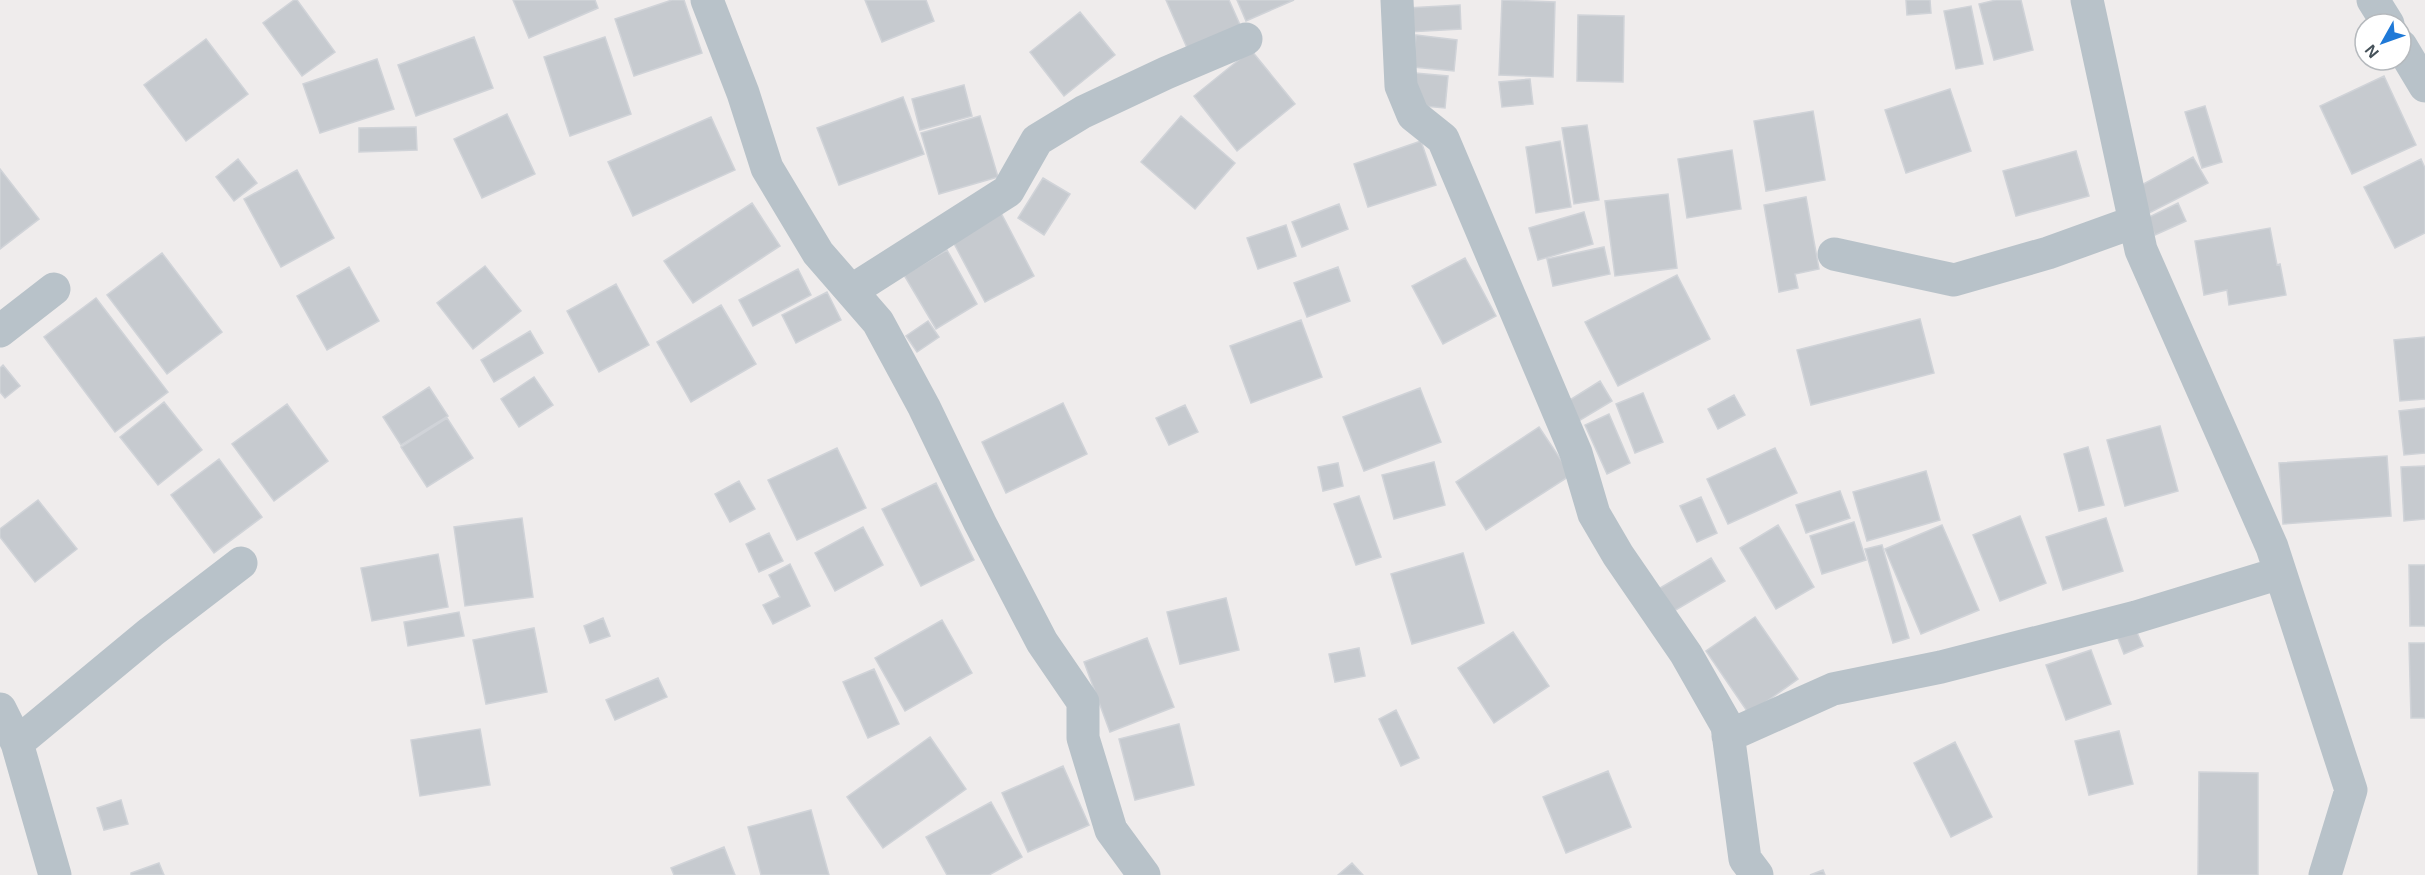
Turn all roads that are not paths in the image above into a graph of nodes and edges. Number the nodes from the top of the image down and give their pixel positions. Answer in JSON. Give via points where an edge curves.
{"nodes":[{"id":1,"x":707,"y":0,"type":"edge"},
{"id":2,"x":1397,"y":0,"type":"edge"},
{"id":3,"x":2087,"y":0,"type":"edge"},
{"id":4,"x":1246,"y":39,"type":"dead end"},
{"id":5,"x":2413,"y":66,"type":"edge"},
{"id":6,"x":2425,"y":86,"type":"edge"},
{"id":7,"x":2134,"y":222,"type":"junction"},
{"id":8,"x":1834,"y":254,"type":"dead end"},
{"id":9,"x":54,"y":289,"type":"dead end"},
{"id":10,"x":851,"y":291,"type":"junction"},
{"id":11,"x":0,"y":331,"type":"edge"},
{"id":12,"x":241,"y":563,"type":"dead end"},
{"id":13,"x":2280,"y":573,"type":"junction"},
{"id":14,"x":0,"y":709,"type":"edge"},
{"id":15,"x":1728,"y":736,"type":"junction"},
{"id":16,"x":16,"y":743,"type":"junction"},
{"id":17,"x":55,"y":875,"type":"edge"},
{"id":18,"x":1144,"y":875,"type":"edge"},
{"id":19,"x":1757,"y":875,"type":"edge"},
{"id":20,"x":2325,"y":875,"type":"edge"}],
"edges":[{"from":1,"to":10,"type":"street","via":[[767,168],[818,253]]},
{"from":2,"to":15,"type":"street","via":[[1401,86],[1413,115],[1443,139],[1576,453],[1594,514],[1686,654],[1727,726]]},
{"from":3,"to":7,"type":"street"},
{"from":4,"to":10,"type":"street","via":[[1083,112],[1037,140],[1008,191]]},
{"from":5,"to":6,"type":"street"},
{"from":7,"to":8,"type":"street","via":[[2048,253],[1954,280]]},
{"from":7,"to":13,"type":"street","via":[[2140,250]]},
{"from":9,"to":11,"type":"street"},
{"from":10,"to":18,"type":"street","via":[[878,322],[1042,642],[1083,702],[1083,738],[1111,830]]},
{"from":12,"to":16,"type":"street"},
{"from":13,"to":15,"type":"street","via":[[2136,618],[1941,667],[1833,689]]},
{"from":13,"to":20,"type":"street","via":[[2351,790]]},
{"from":14,"to":16,"type":"street"},
{"from":15,"to":19,"type":"street","via":[[1745,859]]},
{"from":16,"to":17,"type":"street"}]}
